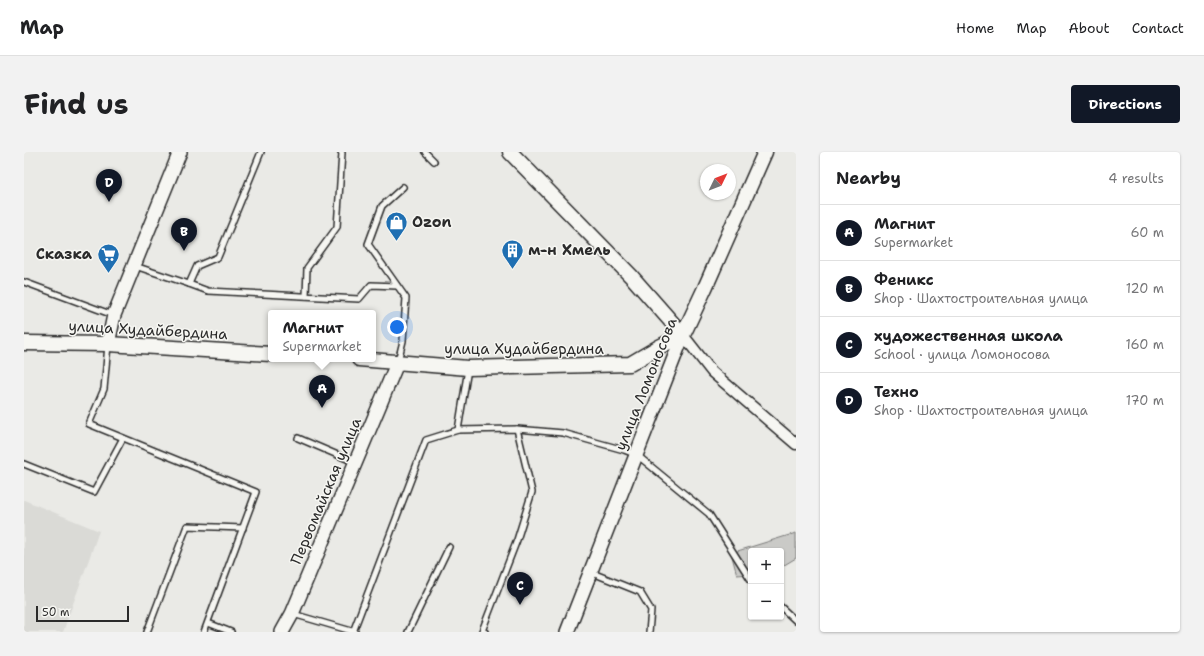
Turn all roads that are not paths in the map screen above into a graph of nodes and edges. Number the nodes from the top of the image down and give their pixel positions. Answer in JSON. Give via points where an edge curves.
{"nodes":[{"id":1,"x":180,"y":152,"type":"edge"},
{"id":2,"x":261,"y":152,"type":"edge"},
{"id":3,"x":341,"y":152,"type":"edge"},
{"id":4,"x":426,"y":152,"type":"edge"},
{"id":5,"x":510,"y":152,"type":"edge"},
{"id":6,"x":765,"y":152,"type":"edge"},
{"id":7,"x":434,"y":161,"type":"dead end"},
{"id":8,"x":403,"y":187,"type":"dead end"},
{"id":9,"x":134,"y":265,"type":"junction"},
{"id":10,"x":24,"y":282,"type":"edge"},
{"id":11,"x":189,"y":284,"type":"junction"},
{"id":12,"x":397,"y":286,"type":"junction"},
{"id":13,"x":306,"y":296,"type":"junction"},
{"id":14,"x":114,"y":315,"type":"junction"},
{"id":15,"x":683,"y":335,"type":"junction"},
{"id":16,"x":24,"y":343,"type":"edge"},
{"id":17,"x":108,"y":344,"type":"junction"},
{"id":18,"x":268,"y":354,"type":"edge"},
{"id":19,"x":376,"y":360,"type":"edge"},
{"id":20,"x":398,"y":361,"type":"junction"},
{"id":21,"x":468,"y":368,"type":"junction"},
{"id":22,"x":517,"y":429,"type":"junction"},
{"id":23,"x":458,"y":430,"type":"junction"},
{"id":24,"x":123,"y":438,"type":"junction"},
{"id":25,"x":298,"y":438,"type":"dead end"},
{"id":26,"x":796,"y":444,"type":"edge"},
{"id":27,"x":637,"y":455,"type":"junction"},
{"id":28,"x":355,"y":463,"type":"junction"},
{"id":29,"x":24,"y":464,"type":"edge"},
{"id":30,"x":243,"y":528,"type":"junction"},
{"id":31,"x":449,"y":547,"type":"dead end"},
{"id":32,"x":590,"y":572,"type":"junction"},
{"id":33,"x":748,"y":575,"type":"edge"},
{"id":34,"x":784,"y":610,"type":"edge"},
{"id":35,"x":292,"y":614,"type":"junction"},
{"id":36,"x":796,"y":620,"type":"edge"},
{"id":37,"x":208,"y":623,"type":"junction"},
{"id":38,"x":147,"y":632,"type":"edge"},
{"id":39,"x":204,"y":632,"type":"edge"},
{"id":40,"x":231,"y":632,"type":"edge"},
{"id":41,"x":282,"y":632,"type":"edge"},
{"id":42,"x":354,"y":632,"type":"edge"},
{"id":43,"x":408,"y":632,"type":"edge"},
{"id":44,"x":485,"y":632,"type":"edge"},
{"id":45,"x":567,"y":632,"type":"edge"},
{"id":46,"x":649,"y":632,"type":"edge"}],
"edges":[{"from":1,"to":9,"type":"street"},
{"from":2,"to":11,"type":"lane","via":[[218,257],[197,266]]},
{"from":3,"to":13,"type":"lane","via":[[337,227],[306,268]]},
{"from":4,"to":7,"type":"lane"},
{"from":5,"to":15,"type":"main road","via":[[632,277]]},
{"from":6,"to":15,"type":"main road","name":"улица Ломоносова"},
{"from":8,"to":12,"type":"lane","via":[[382,206],[368,244]]},
{"from":9,"to":11,"type":"lane"},
{"from":9,"to":14,"type":"street"},
{"from":10,"to":14,"type":"lane"},
{"from":11,"to":13,"type":"lane","via":[[208,291]]},
{"from":12,"to":13,"type":"lane","via":[[371,285],[359,299]]},
{"from":12,"to":20,"type":"lane","via":[[406,298],[403,342]]},
{"from":14,"to":17,"type":"street"},
{"from":15,"to":21,"type":"main road","name":"улица Худайбердина","via":[[630,364]]},
{"from":15,"to":26,"type":"street","via":[[712,372]]},
{"from":15,"to":27,"type":"street","name":"улица Ломоносова"},
{"from":16,"to":17,"type":"main road","name":"улица Худайбердина"},
{"from":17,"to":18,"type":"main road","name":"улица Худайбердина"},
{"from":17,"to":24,"type":"lane","via":[[104,389],[89,424]]},
{"from":19,"to":20,"type":"main road","name":"улица Худайбердина"},
{"from":20,"to":21,"type":"main road","name":"улица Худайбердина"},
{"from":20,"to":28,"type":"street","name":"Первомайская улица"},
{"from":21,"to":23,"type":"lane"},
{"from":22,"to":23,"type":"lane"},
{"from":22,"to":27,"type":"lane","via":[[563,433]]},
{"from":22,"to":44,"type":"lane","via":[[532,492],[517,540],[482,631]]},
{"from":23,"to":42,"type":"lane","via":[[426,440]]},
{"from":24,"to":29,"type":"lane","via":[[94,492]]},
{"from":24,"to":30,"type":"lane","via":[[256,492]]},
{"from":25,"to":28,"type":"lane"},
{"from":27,"to":32,"type":"street","name":"улица Ломоносова"},
{"from":27,"to":33,"type":"lane","via":[[709,514]]},
{"from":28,"to":35,"type":"street","name":"Первомайская улица"},
{"from":30,"to":37,"type":"lane"},
{"from":30,"to":38,"type":"lane","via":[[187,526]]},
{"from":31,"to":43,"type":"lane"},
{"from":32,"to":45,"type":"street","name":"улица Ломоносова"},
{"from":32,"to":46,"type":"lane","via":[[640,592],[651,610]]},
{"from":34,"to":36,"type":"lane"},
{"from":35,"to":41,"type":"street","name":"Первомайская улица"},
{"from":35,"to":42,"type":"lane"},
{"from":37,"to":39,"type":"lane"},
{"from":37,"to":40,"type":"lane"}]}
